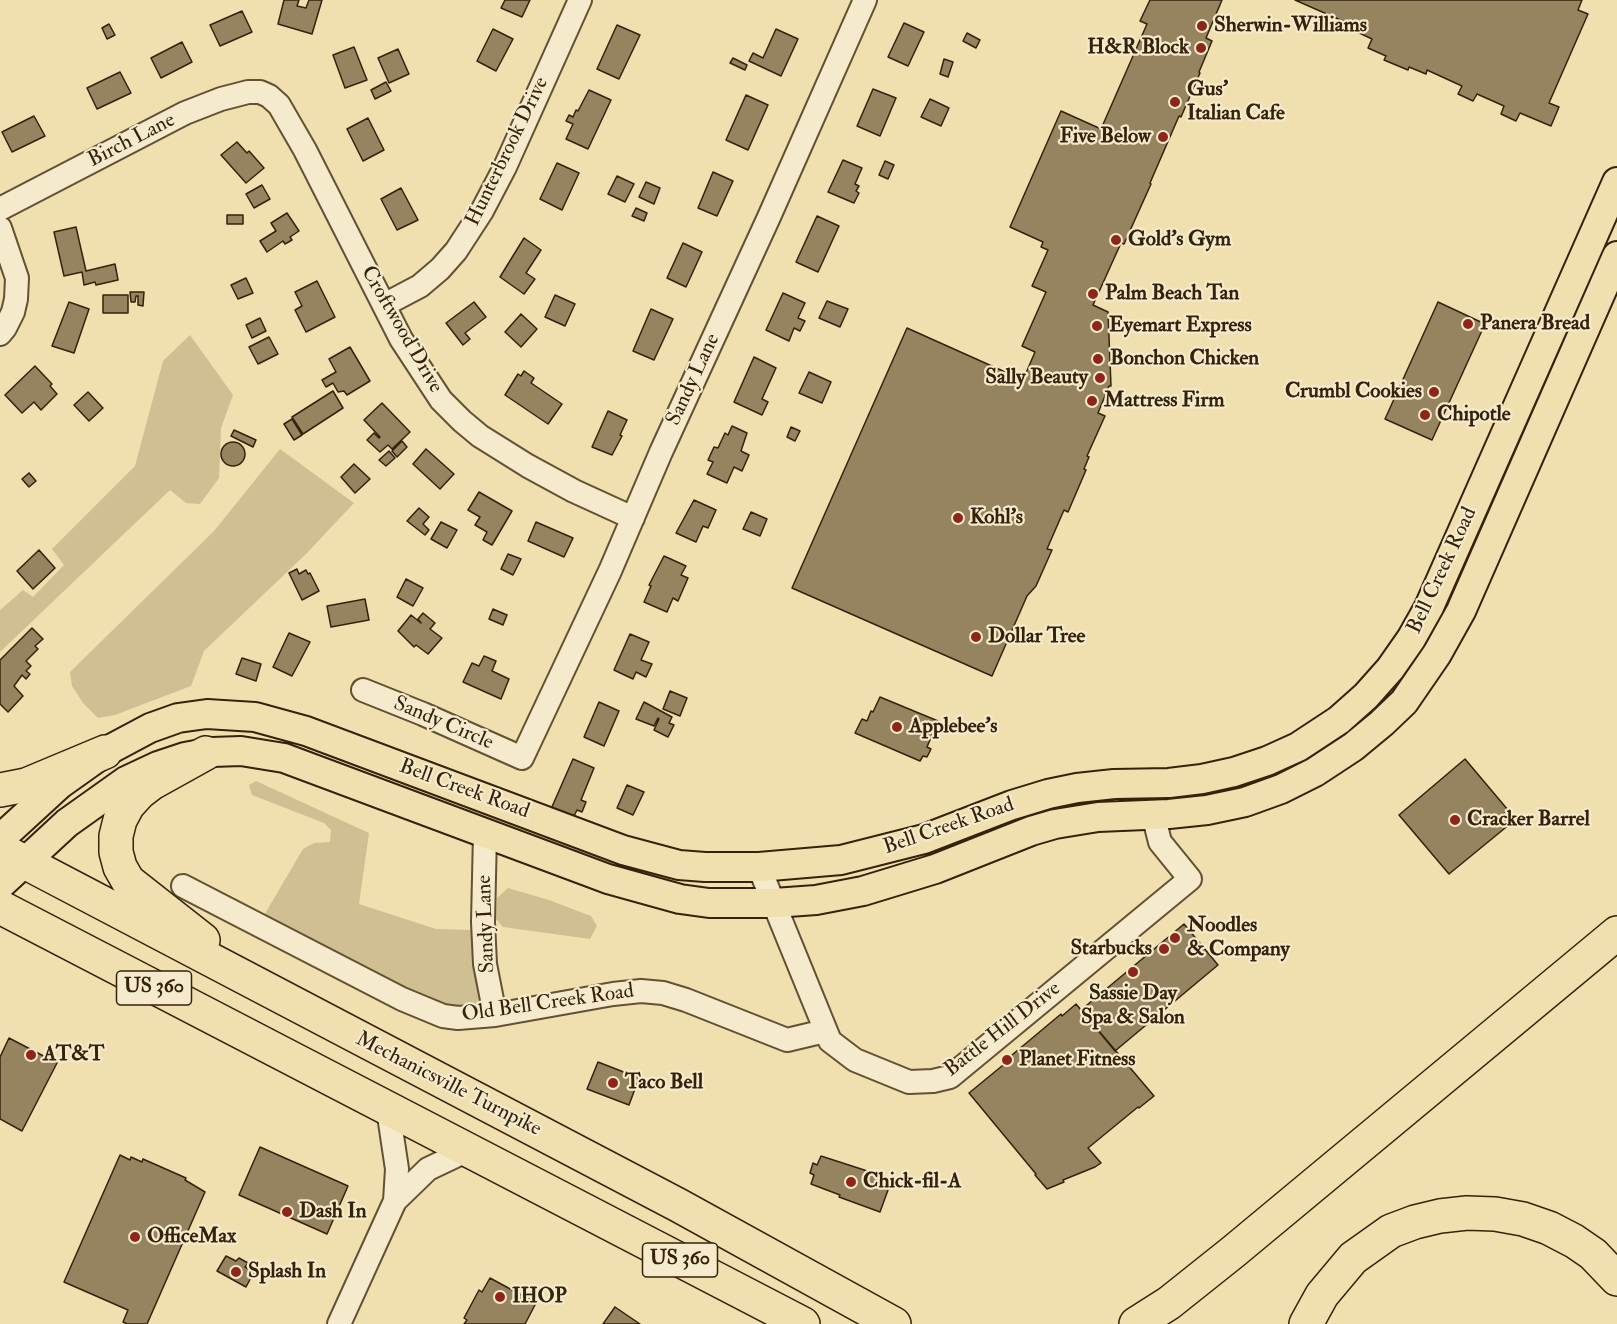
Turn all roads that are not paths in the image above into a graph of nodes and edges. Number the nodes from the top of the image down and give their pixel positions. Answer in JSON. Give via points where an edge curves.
{"nodes":[{"id":1,"x":580,"y":0,"type":"edge"},
{"id":2,"x":865,"y":0,"type":"edge"},
{"id":3,"x":268,"y":96,"type":"joint"},
{"id":4,"x":1617,"y":182,"type":"edge"},
{"id":5,"x":0,"y":209,"type":"edge"},
{"id":6,"x":0,"y":228,"type":"edge"},
{"id":7,"x":1617,"y":256,"type":"edge"},
{"id":8,"x":384,"y":305,"type":"junction"},
{"id":9,"x":0,"y":334,"type":"edge"},
{"id":10,"x":633,"y":518,"type":"junction"},
{"id":11,"x":363,"y":690,"type":"dead end"},
{"id":12,"x":105,"y":752,"type":"junction"},
{"id":13,"x":206,"y":753,"type":"junction"},
{"id":14,"x":522,"y":758,"type":"joint"},
{"id":15,"x":0,"y":790,"type":"edge"},
{"id":16,"x":1153,"y":814,"type":"junction"},
{"id":17,"x":485,"y":833,"type":"junction"},
{"id":18,"x":0,"y":839,"type":"edge"},
{"id":19,"x":11,"y":856,"type":"edge"},
{"id":20,"x":759,"y":867,"type":"junction"},
{"id":21,"x":0,"y":885,"type":"edge"},
{"id":22,"x":183,"y":886,"type":"dead end"},
{"id":23,"x":774,"y":903,"type":"junction"},
{"id":24,"x":0,"y":907,"type":"edge"},
{"id":25,"x":1617,"y":933,"type":"edge"},
{"id":26,"x":273,"y":994,"type":"junction"},
{"id":27,"x":495,"y":1015,"type":"junction"},
{"id":28,"x":825,"y":1031,"type":"junction"},
{"id":29,"x":388,"y":1109,"type":"junction"},
{"id":30,"x":468,"y":1150,"type":"junction"},
{"id":31,"x":558,"y":1197,"type":"junction"},
{"id":32,"x":395,"y":1201,"type":"junction"},
{"id":33,"x":678,"y":1205,"type":"junction"},
{"id":34,"x":1617,"y":1279,"type":"edge"},
{"id":35,"x":339,"y":1324,"type":"edge"},
{"id":36,"x":775,"y":1324,"type":"edge"},
{"id":37,"x":803,"y":1324,"type":"edge"},
{"id":38,"x":894,"y":1324,"type":"edge"},
{"id":39,"x":919,"y":1324,"type":"edge"},
{"id":40,"x":1136,"y":1324,"type":"edge"},
{"id":41,"x":1306,"y":1324,"type":"edge"}],
"edges":[{"from":1,"to":8,"type":"street","name":"Hunterbrook Drive","via":[[482,211],[440,269],[420,286]]},
{"from":2,"to":10,"type":"street","name":"Sandy Lane"},
{"from":3,"to":5,"type":"street","name":"Birch Lane","via":[[248,92],[185,113]]},
{"from":3,"to":8,"type":"street","name":"Croftwood Drive","via":[[279,105],[305,150]]},
{"from":4,"to":20,"type":"main road","name":"Bell Creek Road","via":[[1429,607],[1390,669],[1339,720],[1298,747],[1234,772],[1169,783],[1067,790],[881,851],[841,860]]},
{"from":6,"to":9,"type":"street","via":[[17,278],[13,312]]},
{"from":7,"to":16,"type":"main road","name":"Bell Creek Road","via":[[1461,611],[1404,702],[1353,747],[1281,789],[1208,810]]},
{"from":8,"to":10,"type":"street","name":"Croftwood Drive","via":[[422,372],[462,421],[528,466]]},
{"from":10,"to":14,"type":"street","name":"Sandy Lane"},
{"from":11,"to":14,"type":"street","name":"Sandy Circle"},
{"from":12,"to":15,"type":"highway","via":[[26,784]]},
{"from":12,"to":18,"type":"main road","name":"Bell Creek Road","via":[[60,784]]},
{"from":12,"to":20,"type":"main road","name":"Bell Creek Road","via":[[178,718],[207,714],[255,717],[306,731],[655,860],[705,867]]},
{"from":13,"to":17,"type":"main road","name":"Bell Creek Road","via":[[241,751],[284,758]]},
{"from":13,"to":19,"type":"main road","name":"Bell Creek Road","via":[[158,766],[126,782]]},
{"from":13,"to":26,"type":"highway","via":[[152,783],[128,805],[116,836],[120,867],[140,891]]},
{"from":16,"to":23,"type":"main road","name":"Bell Creek Road","via":[[1055,824],[901,881],[816,900]]},
{"from":16,"to":28,"type":"street","name":"Battle Hill Drive","via":[[1160,842],[1190,879],[950,1077],[909,1082],[855,1060],[830,1041]]},
{"from":17,"to":23,"type":"main road","name":"Bell Creek Road","via":[[608,879],[661,894],[709,903]]},
{"from":17,"to":27,"type":"street","name":"Sandy Lane","via":[[485,964]]},
{"from":19,"to":21,"type":"main road","name":"Bell Creek Road"},
{"from":19,"to":26,"type":"highway","name":"Mechanicsville Turnpike","number":"US 360"},
{"from":20,"to":23,"type":"street","name":"Battle Hill Drive"},
{"from":22,"to":27,"type":"street","name":"Old Bell Creek Road","via":[[430,1012],[458,1018]]},
{"from":23,"to":28,"type":"street","name":"Battle Hill Drive"},
{"from":24,"to":29,"type":"highway","number":"US 360"},
{"from":25,"to":40,"type":"highway","via":[[1233,1252]]},
{"from":26,"to":33,"type":"highway","name":"Mechanicsville Turnpike","number":"US 360"},
{"from":27,"to":28,"type":"street","name":"Old Bell Creek Road","via":[[641,991],[686,1000],[787,1040]]},
{"from":29,"to":30,"type":"highway","number":"US 360"},
{"from":29,"to":32,"type":"street","via":[[397,1169]]},
{"from":30,"to":31,"type":"highway","number":"US 360"},
{"from":30,"to":32,"type":"street","via":[[428,1169]]},
{"from":31,"to":36,"type":"highway"},
{"from":31,"to":37,"type":"highway","number":"US 360"},
{"from":32,"to":35,"type":"street"},
{"from":33,"to":38,"type":"highway","name":"Mechanicsville Turnpike","number":"US 360"},
{"from":33,"to":39,"type":"highway"},
{"from":34,"to":41,"type":"highway","via":[[1593,1254],[1549,1228],[1495,1214],[1440,1216],[1391,1231],[1361,1251],[1334,1278]]}]}
